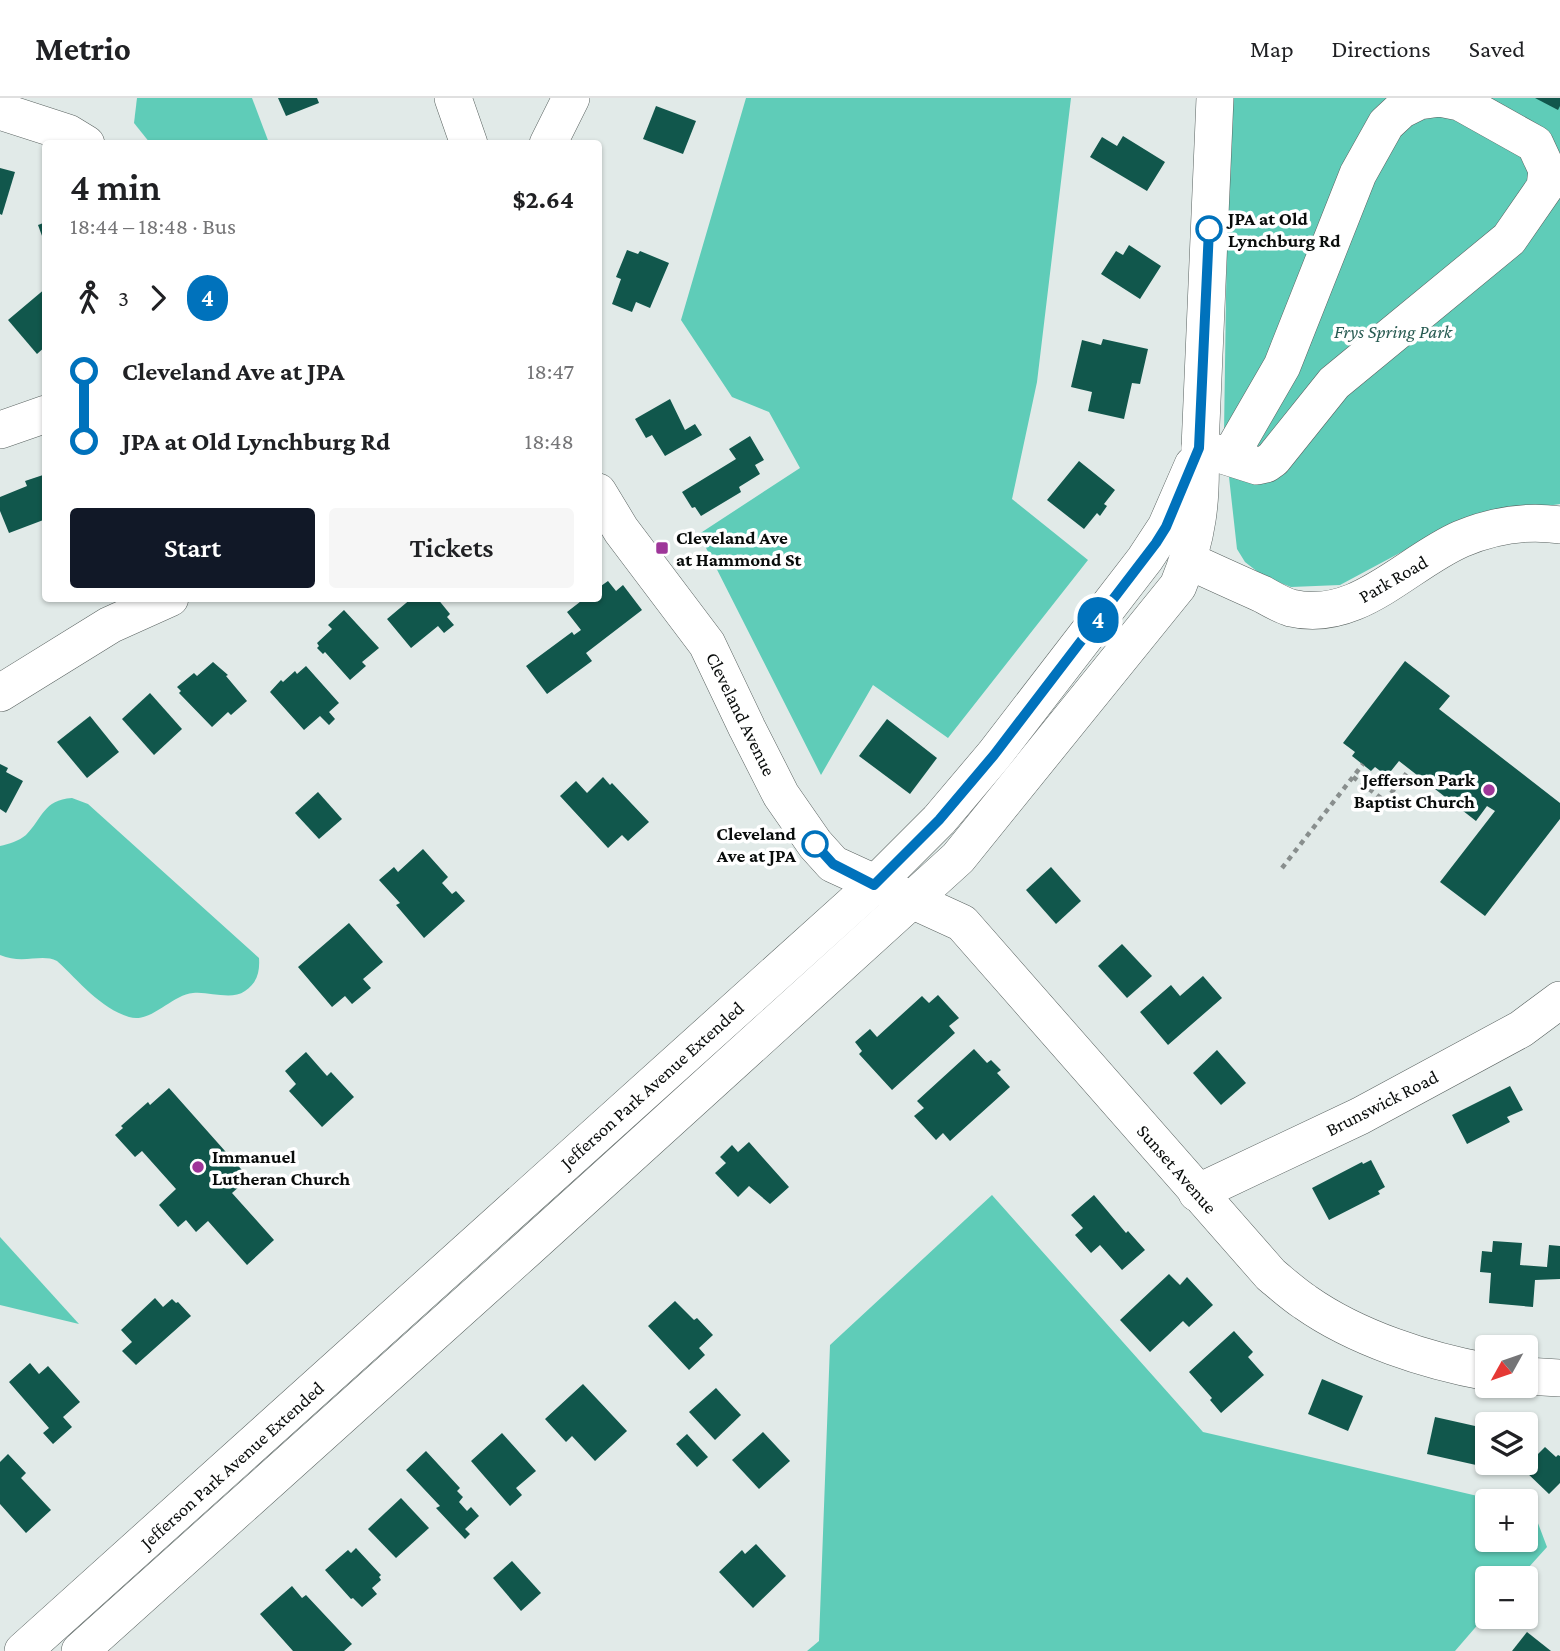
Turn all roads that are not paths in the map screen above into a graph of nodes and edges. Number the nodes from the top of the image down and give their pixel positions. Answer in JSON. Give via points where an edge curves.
{"nodes":[{"id":1,"x":453,"y":98,"type":"edge"},
{"id":2,"x":571,"y":98,"type":"edge"},
{"id":3,"x":1215,"y":98,"type":"edge"},
{"id":4,"x":1440,"y":98,"type":"edge"},
{"id":5,"x":0,"y":111,"type":"edge"},
{"id":6,"x":79,"y":140,"type":"edge"},
{"id":7,"x":468,"y":140,"type":"edge"},
{"id":8,"x":550,"y":140,"type":"edge"},
{"id":9,"x":1553,"y":190,"type":"edge"},
{"id":10,"x":42,"y":415,"type":"edge"},
{"id":11,"x":0,"y":430,"type":"edge"},
{"id":12,"x":1215,"y":452,"type":"junction"},
{"id":13,"x":602,"y":499,"type":"edge"},
{"id":14,"x":1560,"y":525,"type":"edge"},
{"id":15,"x":1189,"y":561,"type":"junction"},
{"id":16,"x":161,"y":602,"type":"edge"},
{"id":17,"x":0,"y":693,"type":"edge"},
{"id":18,"x":874,"y":885,"type":"junction"},
{"id":19,"x":913,"y":900,"type":"junction"},
{"id":20,"x":1560,"y":1000,"type":"edge"},
{"id":21,"x":1197,"y":1192,"type":"junction"},
{"id":22,"x":1475,"y":1370,"type":"edge"},
{"id":23,"x":1538,"y":1377,"type":"edge"},
{"id":24,"x":1560,"y":1378,"type":"edge"},
{"id":25,"x":309,"y":1396,"type":"junction"},
{"id":26,"x":334,"y":1423,"type":"junction"},
{"id":27,"x":23,"y":1651,"type":"edge"},
{"id":28,"x":79,"y":1651,"type":"edge"}],
"edges":[{"from":1,"to":7,"type":"street"},
{"from":2,"to":8,"type":"street"},
{"from":3,"to":12,"type":"street","name":"Jefferson Park Avenue Extended"},
{"from":4,"to":9,"type":"street","via":[[1460,102],[1535,144]]},
{"from":4,"to":12,"type":"street","via":[[1419,101],[1386,124],[1358,174],[1282,366]]},
{"from":5,"to":6,"type":"street"},
{"from":9,"to":12,"type":"street","via":[[1508,239],[1334,383],[1273,459],[1257,466]]},
{"from":10,"to":11,"type":"street"},
{"from":12,"to":15,"type":"street","name":"Jefferson Park Avenue Extended"},
{"from":12,"to":18,"type":"street","name":"Jefferson Park Avenue Extended","via":[[1145,559],[994,755],[939,820]]},
{"from":13,"to":18,"type":"street","name":"Cleveland Avenue","via":[[708,644],[781,795],[815,844],[833,864]]},
{"from":14,"to":15,"type":"street","name":"Park Road","via":[[1518,524],[1484,530],[1458,540],[1367,596],[1317,610],[1290,607]]},
{"from":15,"to":19,"type":"street","name":"Jefferson Park Avenue Extended","via":[[1178,586],[1157,614],[958,858]]},
{"from":16,"to":17,"type":"street","via":[[110,625]]},
{"from":18,"to":19,"type":"street","name":"Cleveland Avenue"},
{"from":18,"to":25,"type":"street","name":"Jefferson Park Avenue Extended"},
{"from":19,"to":21,"type":"street","name":"Sunset Avenue","via":[[962,923]]},
{"from":19,"to":26,"type":"street","name":"Jefferson Park Avenue Extended"},
{"from":20,"to":21,"type":"street","name":"Brunswick Road","via":[[1521,1029],[1360,1116]]},
{"from":21,"to":22,"type":"street","name":"Sunset Avenue","via":[[1271,1275],[1306,1303],[1409,1352]]},
{"from":23,"to":24,"type":"street"},
{"from":25,"to":26,"type":"street"},
{"from":25,"to":27,"type":"street","name":"Jefferson Park Avenue Extended"},
{"from":26,"to":28,"type":"street","name":"Jefferson Park Avenue Extended"}]}
